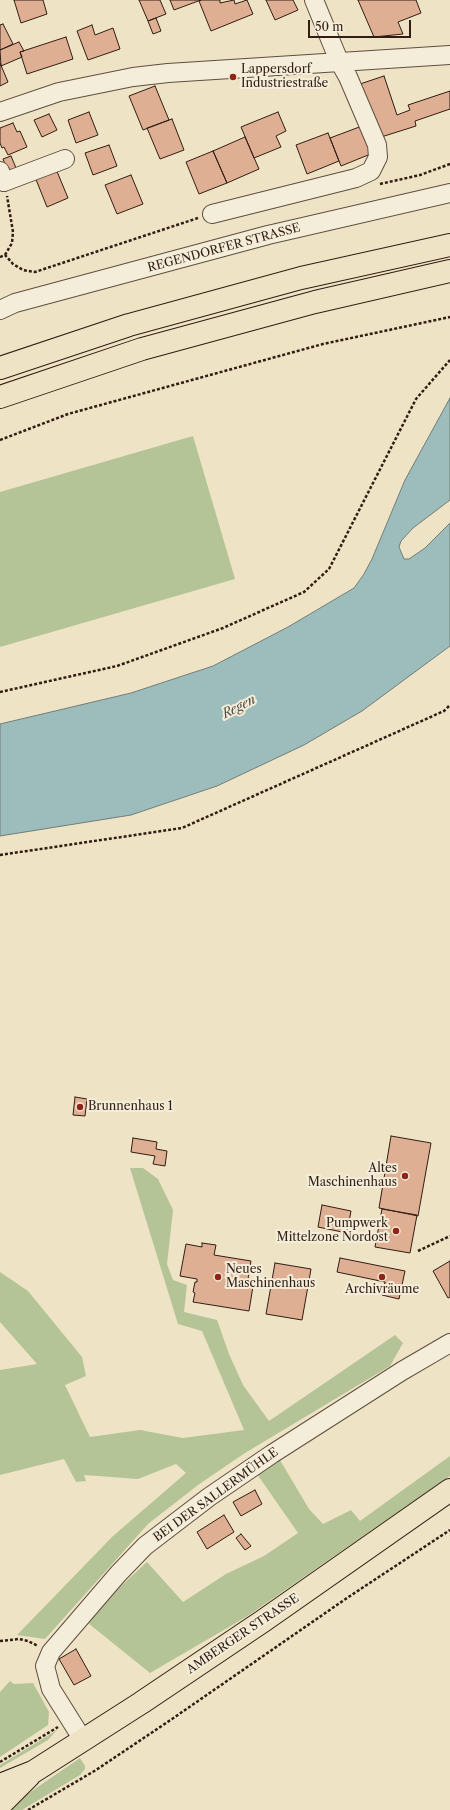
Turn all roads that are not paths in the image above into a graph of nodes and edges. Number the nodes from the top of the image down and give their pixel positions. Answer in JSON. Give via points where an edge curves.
{"nodes":[{"id":1,"x":314,"y":0,"type":"edge"},
{"id":2,"x":450,"y":55,"type":"edge"},
{"id":3,"x":339,"y":61,"type":"junction"},
{"id":4,"x":0,"y":112,"type":"edge"},
{"id":5,"x":65,"y":159,"type":"dead end"},
{"id":6,"x":2,"y":176,"type":"edge"},
{"id":7,"x":450,"y":193,"type":"edge"},
{"id":8,"x":212,"y":214,"type":"road end"},
{"id":9,"x":450,"y":244,"type":"edge"},
{"id":10,"x":450,"y":271,"type":"edge"},
{"id":11,"x":0,"y":310,"type":"edge"},
{"id":12,"x":0,"y":368,"type":"edge"},
{"id":13,"x":0,"y":397,"type":"edge"},
{"id":14,"x":450,"y":1344,"type":"edge"},
{"id":15,"x":450,"y":1490,"type":"edge"},
{"id":16,"x":83,"y":1740,"type":"junction"},
{"id":17,"x":0,"y":1790,"type":"edge"}],
"edges":[{"from":1,"to":3,"type":"street"},
{"from":2,"to":3,"type":"street"},
{"from":3,"to":4,"type":"street","via":[[133,77],[59,92]]},
{"from":3,"to":8,"type":"street","via":[[377,145],[378,157],[371,171],[356,178]]},
{"from":5,"to":6,"type":"street"},
{"from":7,"to":11,"type":"street","name":"REGENDORFER STRASSE","via":[[268,235]]},
{"from":9,"to":12,"type":"main road","via":[[301,278],[136,323]]},
{"from":10,"to":13,"type":"main road","via":[[323,300],[142,349]]},
{"from":14,"to":16,"type":"street","name":"BEI DER SALLERMÜHLE","via":[[402,1371],[272,1454],[169,1527],[145,1546],[118,1574],[51,1652],[45,1666],[51,1689]]},
{"from":15,"to":16,"type":"main road","name":"AMBERGER STRASSE","via":[[263,1621]]},
{"from":16,"to":17,"type":"main road","name":"AMBERGER STRASSE"}]}
